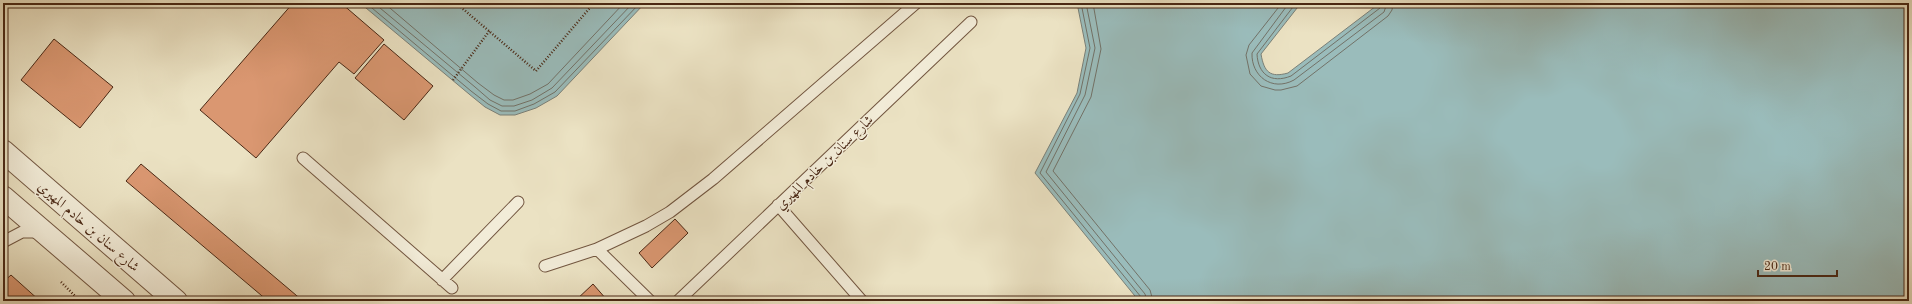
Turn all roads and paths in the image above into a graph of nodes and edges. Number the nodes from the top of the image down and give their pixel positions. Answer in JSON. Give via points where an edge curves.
{"nodes":[{"id":1,"x":456,"y":3,"type":"edge"},
{"id":2,"x":594,"y":3,"type":"edge"},
{"id":3,"x":916,"y":3,"type":"edge"},
{"id":4,"x":971,"y":22,"type":"dead end"},
{"id":5,"x":490,"y":30,"type":"junction"},
{"id":6,"x":453,"y":80,"type":"dead end"},
{"id":7,"x":3,"y":151,"type":"edge"},
{"id":8,"x":303,"y":158,"type":"dead end"},
{"id":9,"x":3,"y":197,"type":"edge"},
{"id":10,"x":518,"y":202,"type":"dead end"},
{"id":11,"x":778,"y":205,"type":"junction"},
{"id":12,"x":44,"y":233,"type":"junction"},
{"id":13,"x":3,"y":242,"type":"edge"},
{"id":14,"x":597,"y":250,"type":"junction"},
{"id":15,"x":544,"y":266,"type":"dead end"},
{"id":16,"x":442,"y":280,"type":"junction"},
{"id":17,"x":452,"y":288,"type":"dead end"},
{"id":18,"x":124,"y":301,"type":"edge"},
{"id":19,"x":176,"y":301,"type":"edge"},
{"id":20,"x":650,"y":301,"type":"edge"},
{"id":21,"x":678,"y":301,"type":"edge"},
{"id":22,"x":862,"y":301,"type":"edge"}],
"edges":[{"from":1,"to":5,"type":"path"},
{"from":2,"to":5,"type":"path","via":[[536,71]]},
{"from":3,"to":14,"type":"lane","via":[[692,196],[646,226]]},
{"from":4,"to":11,"type":"lane","name":"شارع سنان بن خادم المهيري"},
{"from":5,"to":6,"type":"path"},
{"from":7,"to":19,"type":"street","name":"شارع سنان بن خادم المهيري"},
{"from":8,"to":16,"type":"lane"},
{"from":9,"to":12,"type":"street"},
{"from":10,"to":16,"type":"lane"},
{"from":11,"to":21,"type":"lane","name":"شارع سنان بن خادم المهيري"},
{"from":11,"to":22,"type":"lane"},
{"from":12,"to":13,"type":"lane","via":[[22,232]]},
{"from":12,"to":18,"type":"street"},
{"from":14,"to":15,"type":"lane"},
{"from":14,"to":20,"type":"lane"},
{"from":16,"to":17,"type":"lane"}]}
